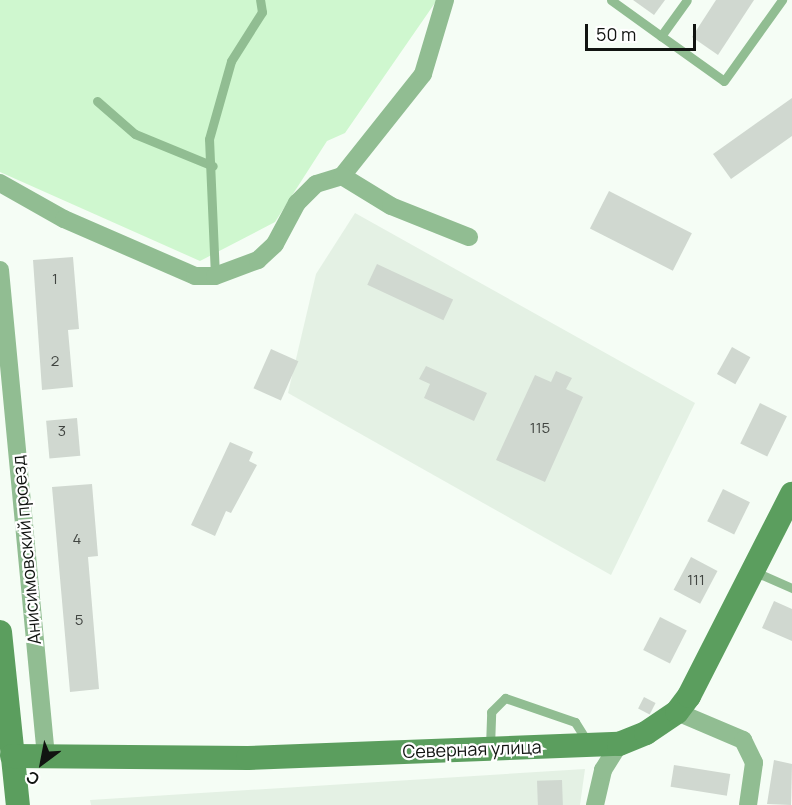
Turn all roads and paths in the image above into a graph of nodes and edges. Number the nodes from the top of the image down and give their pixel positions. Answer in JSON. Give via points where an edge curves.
{"nodes":[{"id":1,"x":260,"y":0,"type":"edge"},
{"id":2,"x":445,"y":0,"type":"edge"},
{"id":3,"x":611,"y":0,"type":"edge"},
{"id":4,"x":687,"y":0,"type":"edge"},
{"id":5,"x":783,"y":0,"type":"edge"},
{"id":6,"x":661,"y":36,"type":"junction"},
{"id":7,"x":97,"y":101,"type":"dead end"},
{"id":8,"x":213,"y":166,"type":"junction"},
{"id":9,"x":342,"y":176,"type":"junction"},
{"id":10,"x":0,"y":183,"type":"edge"},
{"id":11,"x":469,"y":237,"type":"dead end"},
{"id":12,"x":0,"y":270,"type":"edge"},
{"id":13,"x":215,"y":276,"type":"junction"},
{"id":14,"x":792,"y":494,"type":"edge"},
{"id":15,"x":752,"y":571,"type":"junction"},
{"id":16,"x":792,"y":588,"type":"edge"},
{"id":17,"x":0,"y":632,"type":"edge"},
{"id":18,"x":677,"y":712,"type":"junction"},
{"id":19,"x":619,"y":744,"type":"junction"},
{"id":20,"x":490,"y":747,"type":"junction"},
{"id":21,"x":591,"y":747,"type":"junction"},
{"id":22,"x":12,"y":756,"type":"junction"},
{"id":23,"x":46,"y":757,"type":"junction"},
{"id":24,"x":18,"y":805,"type":"edge"},
{"id":25,"x":595,"y":805,"type":"edge"},
{"id":26,"x":748,"y":805,"type":"edge"}],
"edges":[{"from":1,"to":8,"type":"lane","via":[[262,12],[231,61],[221,87],[209,139]]},
{"from":2,"to":9,"type":"street","via":[[423,74]]},
{"from":3,"to":6,"type":"lane"},
{"from":4,"to":6,"type":"lane"},
{"from":5,"to":6,"type":"lane","via":[[724,81]]},
{"from":7,"to":8,"type":"lane","via":[[135,134]]},
{"from":8,"to":13,"type":"lane"},
{"from":9,"to":11,"type":"street","via":[[391,206]]},
{"from":9,"to":13,"type":"street","via":[[316,184],[297,203],[275,244],[258,260]]},
{"from":10,"to":13,"type":"street","via":[[64,219],[195,276]]},
{"from":12,"to":23,"type":"street","name":"Анисимовский проезд"},
{"from":14,"to":15,"type":"street","name":"Северная улица"},
{"from":15,"to":16,"type":"lane"},
{"from":15,"to":18,"type":"street","name":"Северная улица"},
{"from":17,"to":22,"type":"street"},
{"from":18,"to":19,"type":"street","name":"Северная улица","via":[[646,733]]},
{"from":18,"to":26,"type":"street","via":[[744,740],[754,763]]},
{"from":19,"to":21,"type":"street","name":"Северная улица"},
{"from":19,"to":25,"type":"street","via":[[603,770]]},
{"from":20,"to":21,"type":"street","name":"Северная улица"},
{"from":20,"to":21,"type":"lane","via":[[491,712],[505,698],[575,722]]},
{"from":20,"to":23,"type":"street","name":"Северная улица","via":[[248,758]]},
{"from":22,"to":23,"type":"street","name":"Северная улица"},
{"from":22,"to":24,"type":"street"}]}
